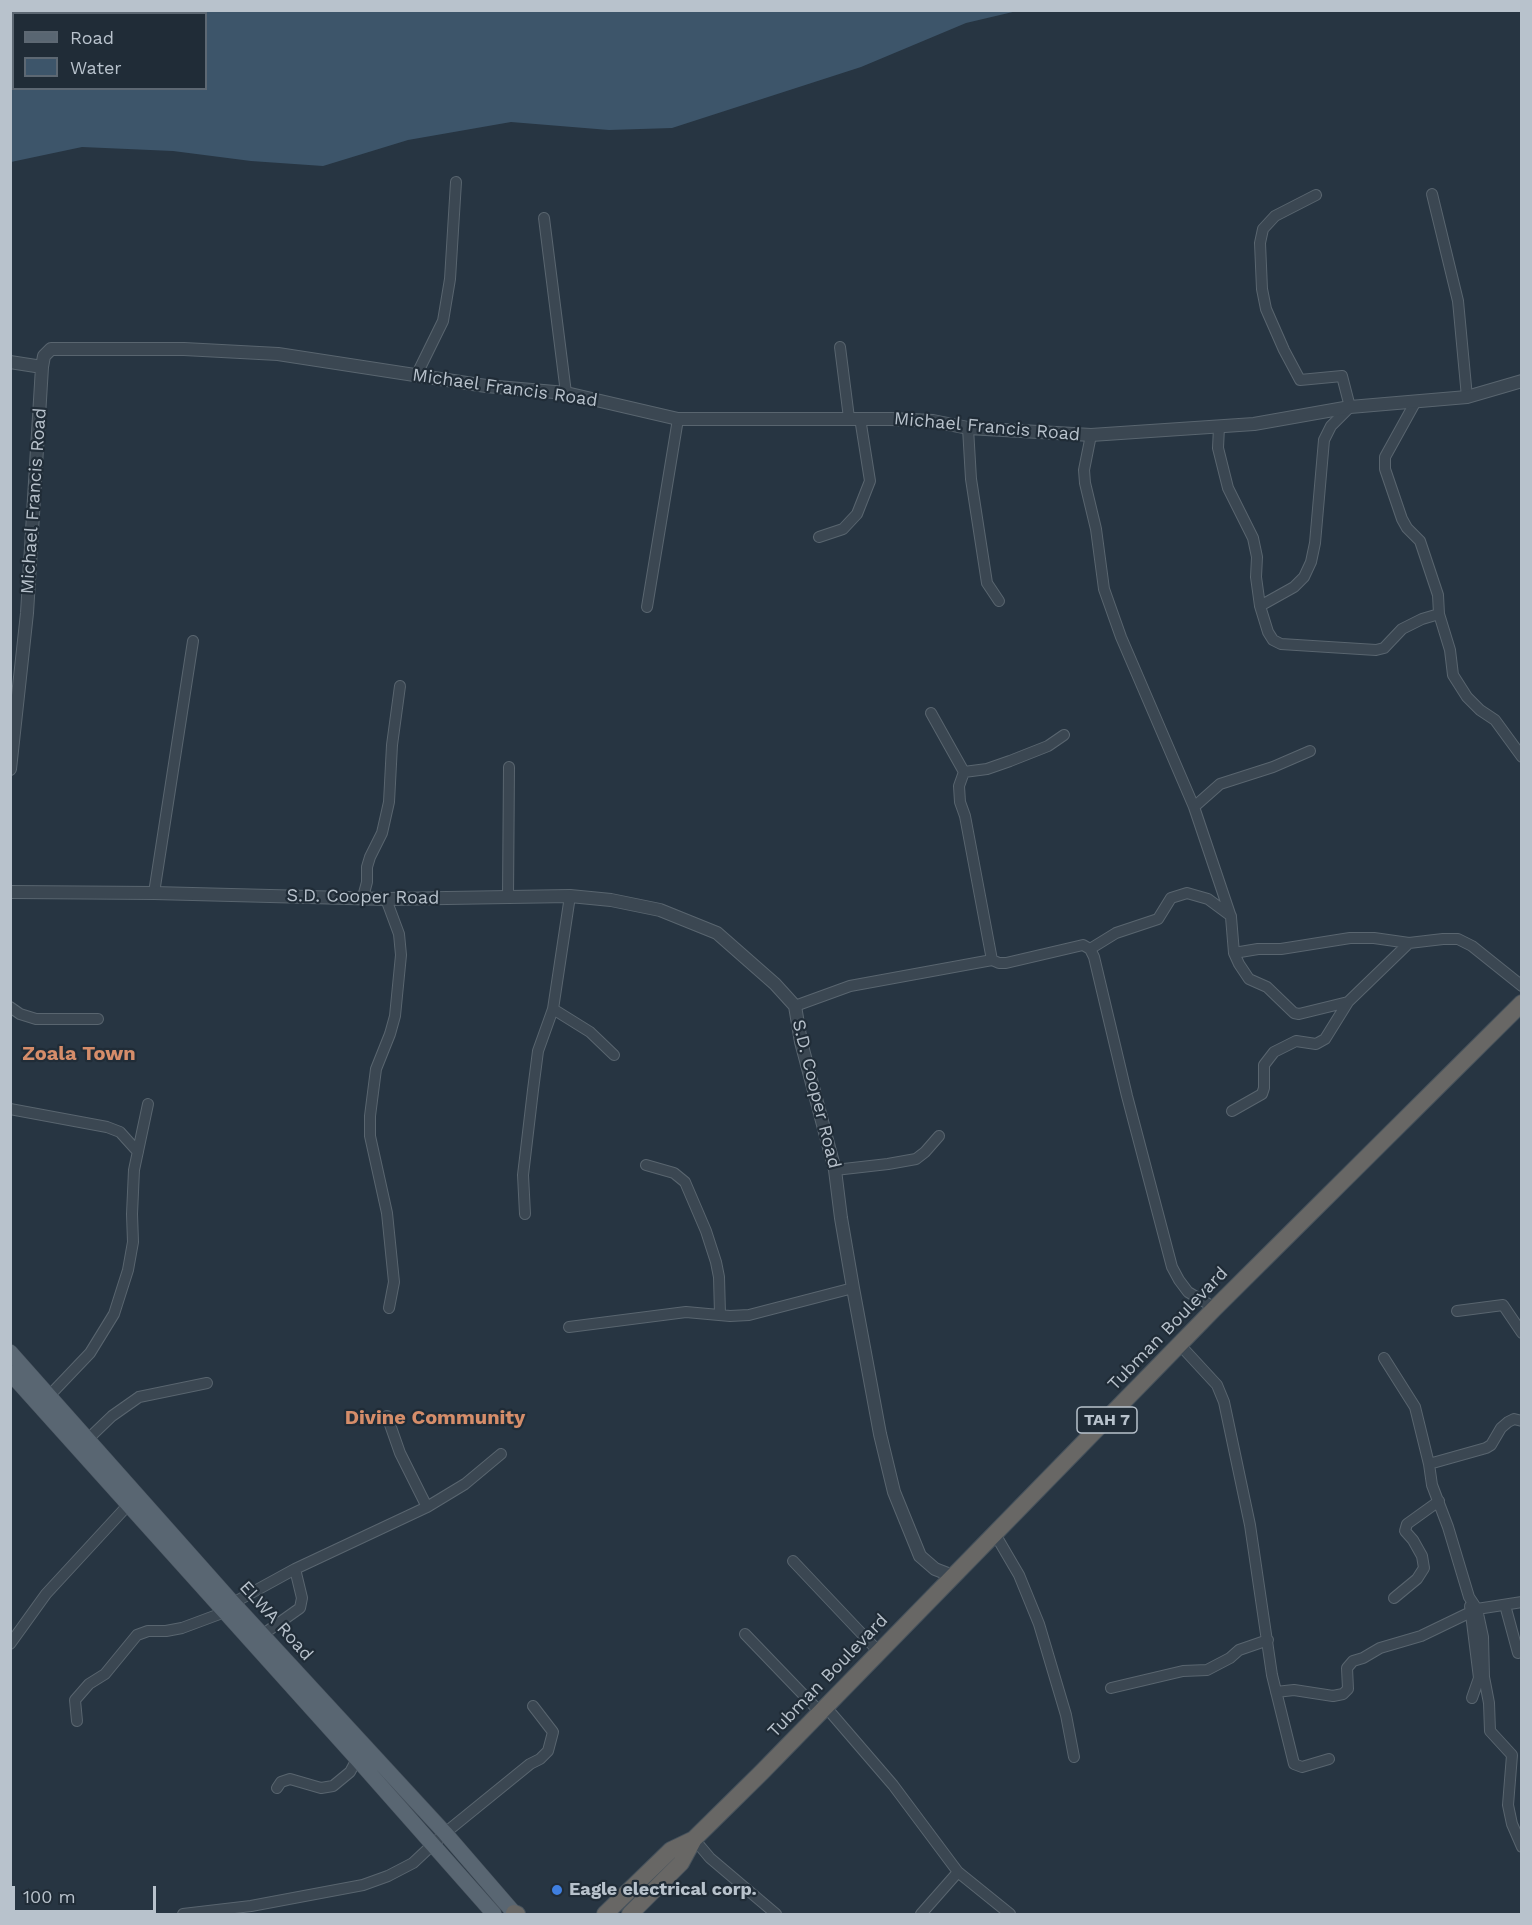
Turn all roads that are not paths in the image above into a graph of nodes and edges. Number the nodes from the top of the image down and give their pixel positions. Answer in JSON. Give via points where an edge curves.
{"nodes":[{"id":1,"x":456,"y":182,"type":"dead end"},
{"id":2,"x":1432,"y":194,"type":"dead end"},
{"id":3,"x":1316,"y":195,"type":"dead end"},
{"id":4,"x":544,"y":218,"type":"dead end"},
{"id":5,"x":840,"y":347,"type":"dead end"},
{"id":6,"x":10,"y":362,"type":"edge"},
{"id":7,"x":42,"y":367,"type":"junction"},
{"id":8,"x":416,"y":376,"type":"junction"},
{"id":9,"x":1521,"y":381,"type":"edge"},
{"id":10,"x":566,"y":393,"type":"junction"},
{"id":11,"x":1467,"y":397,"type":"junction"},
{"id":12,"x":1416,"y":401,"type":"junction"},
{"id":13,"x":1350,"y":407,"type":"junction"},
{"id":14,"x":854,"y":418,"type":"junction"},
{"id":15,"x":678,"y":419,"type":"junction"},
{"id":16,"x":1219,"y":427,"type":"junction"},
{"id":17,"x":968,"y":428,"type":"junction"},
{"id":18,"x":1091,"y":435,"type":"junction"},
{"id":19,"x":819,"y":537,"type":"dead end"},
{"id":20,"x":999,"y":601,"type":"dead end"},
{"id":21,"x":1260,"y":606,"type":"junction"},
{"id":22,"x":647,"y":607,"type":"dead end"},
{"id":23,"x":1438,"y":614,"type":"junction"},
{"id":24,"x":193,"y":641,"type":"dead end"},
{"id":25,"x":400,"y":686,"type":"dead end"},
{"id":26,"x":931,"y":713,"type":"dead end"},
{"id":27,"x":1064,"y":735,"type":"dead end"},
{"id":28,"x":1310,"y":751,"type":"dead end"},
{"id":29,"x":1521,"y":757,"type":"edge"},
{"id":30,"x":509,"y":767,"type":"dead end"},
{"id":31,"x":10,"y":769,"type":"edge"},
{"id":32,"x":964,"y":772,"type":"junction"},
{"id":33,"x":1194,"y":807,"type":"junction"},
{"id":34,"x":10,"y":892,"type":"edge"},
{"id":35,"x":154,"y":893,"type":"junction"},
{"id":36,"x":570,"y":896,"type":"junction"},
{"id":37,"x":363,"y":897,"type":"junction"},
{"id":38,"x":508,"y":897,"type":"junction"},
{"id":39,"x":386,"y":899,"type":"junction"},
{"id":40,"x":1231,"y":917,"type":"junction"},
{"id":41,"x":1410,"y":943,"type":"junction"},
{"id":42,"x":1090,"y":949,"type":"junction"},
{"id":43,"x":1234,"y":953,"type":"junction"},
{"id":44,"x":992,"y":960,"type":"junction"},
{"id":45,"x":1521,"y":986,"type":"edge"},
{"id":46,"x":1348,"y":1002,"type":"junction"},
{"id":47,"x":1521,"y":1003,"type":"edge"},
{"id":48,"x":795,"y":1005,"type":"junction"},
{"id":49,"x":10,"y":1007,"type":"edge"},
{"id":50,"x":553,"y":1009,"type":"junction"},
{"id":51,"x":98,"y":1019,"type":"dead end"},
{"id":52,"x":614,"y":1055,"type":"dead end"},
{"id":53,"x":148,"y":1104,"type":"dead end"},
{"id":54,"x":10,"y":1109,"type":"edge"},
{"id":55,"x":1232,"y":1111,"type":"dead end"},
{"id":56,"x":939,"y":1136,"type":"dead end"},
{"id":57,"x":138,"y":1152,"type":"junction"},
{"id":58,"x":646,"y":1165,"type":"dead end"},
{"id":59,"x":835,"y":1170,"type":"junction"},
{"id":60,"x":525,"y":1214,"type":"dead end"},
{"id":61,"x":853,"y":1288,"type":"junction"},
{"id":62,"x":389,"y":1308,"type":"dead end"},
{"id":63,"x":1215,"y":1308,"type":"junction"},
{"id":64,"x":1457,"y":1311,"type":"dead end"},
{"id":65,"x":720,"y":1314,"type":"junction"},
{"id":66,"x":569,"y":1327,"type":"dead end"},
{"id":67,"x":1521,"y":1333,"type":"edge"},
{"id":68,"x":1181,"y":1346,"type":"junction"},
{"id":69,"x":10,"y":1352,"type":"edge"},
{"id":70,"x":1384,"y":1358,"type":"dead end"},
{"id":71,"x":10,"y":1373,"type":"edge"},
{"id":72,"x":207,"y":1383,"type":"dead end"},
{"id":73,"x":49,"y":1396,"type":"junction"},
{"id":74,"x":387,"y":1416,"type":"dead end"},
{"id":75,"x":1521,"y":1421,"type":"edge"},
{"id":76,"x":88,"y":1438,"type":"junction"},
{"id":77,"x":501,"y":1454,"type":"dead end"},
{"id":78,"x":1429,"y":1464,"type":"junction"},
{"id":79,"x":1439,"y":1501,"type":"junction"},
{"id":80,"x":129,"y":1504,"type":"junction"},
{"id":81,"x":428,"y":1507,"type":"junction"},
{"id":82,"x":995,"y":1534,"type":"junction"},
{"id":83,"x":793,"y":1560,"type":"dead end"},
{"id":84,"x":295,"y":1569,"type":"junction"},
{"id":85,"x":953,"y":1576,"type":"junction"},
{"id":86,"x":1394,"y":1598,"type":"dead end"},
{"id":87,"x":1521,"y":1602,"type":"edge"},
{"id":88,"x":1505,"y":1605,"type":"junction"},
{"id":89,"x":229,"y":1608,"type":"junction"},
{"id":90,"x":1474,"y":1610,"type":"junction"},
{"id":91,"x":745,"y":1634,"type":"dead end"},
{"id":92,"x":262,"y":1635,"type":"junction"},
{"id":93,"x":1268,"y":1640,"type":"junction"},
{"id":94,"x":10,"y":1644,"type":"edge"},
{"id":95,"x":879,"y":1652,"type":"junction"},
{"id":96,"x":1518,"y":1653,"type":"dead end"},
{"id":97,"x":1112,"y":1688,"type":"dead end"},
{"id":98,"x":1276,"y":1692,"type":"junction"},
{"id":99,"x":1472,"y":1698,"type":"dead end"},
{"id":100,"x":533,"y":1706,"type":"dead end"},
{"id":101,"x":822,"y":1709,"type":"junction"},
{"id":102,"x":77,"y":1721,"type":"dead end"},
{"id":103,"x":1516,"y":1755,"type":"edge"},
{"id":104,"x":1074,"y":1757,"type":"dead end"},
{"id":105,"x":357,"y":1759,"type":"junction"},
{"id":106,"x":1329,"y":1759,"type":"dead end"},
{"id":107,"x":277,"y":1788,"type":"dead end"},
{"id":108,"x":439,"y":1838,"type":"junction"},
{"id":109,"x":694,"y":1839,"type":"junction"},
{"id":110,"x":1521,"y":1847,"type":"edge"},
{"id":111,"x":958,"y":1872,"type":"junction"},
{"id":112,"x":183,"y":1914,"type":"edge"},
{"id":113,"x":494,"y":1914,"type":"edge"},
{"id":114,"x":515,"y":1914,"type":"edge"},
{"id":115,"x":604,"y":1914,"type":"edge"},
{"id":116,"x":630,"y":1914,"type":"edge"},
{"id":117,"x":776,"y":1914,"type":"edge"},
{"id":118,"x":921,"y":1914,"type":"edge"},
{"id":119,"x":1010,"y":1914,"type":"edge"}],
"edges":[{"from":1,"to":8,"type":"street","via":[[450,279],[443,321]]},
{"from":2,"to":11,"type":"street","via":[[1458,301]]},
{"from":3,"to":13,"type":"street","via":[[1281,212],[1263,229],[1262,289],[1266,309],[1300,380],[1342,376]]},
{"from":4,"to":10,"type":"street"},
{"from":5,"to":14,"type":"street"},
{"from":6,"to":7,"type":"street"},
{"from":7,"to":8,"type":"street","name":"Michael Francis Road","via":[[44,356],[51,349],[184,349],[278,354]]},
{"from":7,"to":31,"type":"street","name":"Michael Francis Road","via":[[27,613]]},
{"from":8,"to":10,"type":"street","name":"Michael Francis Road"},
{"from":9,"to":11,"type":"street","name":"Michael Francis Road"},
{"from":10,"to":15,"type":"street","name":"Michael Francis Road"},
{"from":11,"to":12,"type":"street","name":"Michael Francis Road"},
{"from":12,"to":13,"type":"street","name":"Michael Francis Road"},
{"from":12,"to":23,"type":"street","via":[[1385,457],[1385,469],[1402,519],[1420,541],[1438,595]]},
{"from":13,"to":16,"type":"street","name":"Michael Francis Road"},
{"from":13,"to":21,"type":"street","via":[[1331,426],[1324,440],[1315,543],[1304,578]]},
{"from":14,"to":15,"type":"street","name":"Michael Francis Road"},
{"from":14,"to":17,"type":"street","name":"Michael Francis Road","via":[[933,421]]},
{"from":14,"to":19,"type":"street","via":[[870,481],[857,514],[843,529]]},
{"from":15,"to":22,"type":"street"},
{"from":16,"to":18,"type":"street","name":"Michael Francis Road"},
{"from":16,"to":21,"type":"street","via":[[1218,448],[1228,488],[1253,538]]},
{"from":17,"to":18,"type":"street","name":"Michael Francis Road"},
{"from":17,"to":20,"type":"street","via":[[971,479],[987,583]]},
{"from":18,"to":33,"type":"street","via":[[1085,483],[1104,589]]},
{"from":21,"to":23,"type":"street","via":[[1268,632],[1281,644],[1376,650],[1384,648],[1402,628]]},
{"from":23,"to":29,"type":"street","via":[[1450,650],[1453,675],[1467,697],[1495,720]]},
{"from":24,"to":35,"type":"street"},
{"from":25,"to":37,"type":"street","via":[[389,802],[367,867]]},
{"from":26,"to":32,"type":"street"},
{"from":27,"to":32,"type":"street","via":[[1010,761]]},
{"from":28,"to":33,"type":"street","via":[[1220,784]]},
{"from":30,"to":38,"type":"street"},
{"from":32,"to":44,"type":"street","via":[[959,786],[960,802]]},
{"from":33,"to":40,"type":"street"},
{"from":34,"to":35,"type":"street","name":"S.D. Cooper Road"},
{"from":35,"to":37,"type":"street","name":"S.D. Cooper Road"},
{"from":36,"to":38,"type":"street","name":"S.D. Cooper Road"},
{"from":36,"to":48,"type":"street","name":"S.D. Cooper Road","via":[[660,910],[717,933]]},
{"from":36,"to":50,"type":"street"},
{"from":37,"to":39,"type":"street","name":"S.D. Cooper Road"},
{"from":38,"to":39,"type":"street","name":"S.D. Cooper Road"},
{"from":39,"to":62,"type":"street","via":[[399,934],[401,956],[395,1016],[376,1069],[370,1136],[387,1212],[394,1281]]},
{"from":40,"to":42,"type":"street","via":[[1208,900],[1186,893],[1172,898],[1158,919],[1116,933]]},
{"from":40,"to":43,"type":"street"},
{"from":41,"to":43,"type":"street","via":[[1350,938]]},
{"from":41,"to":45,"type":"street","via":[[1458,939]]},
{"from":41,"to":46,"type":"street"},
{"from":42,"to":44,"type":"street","via":[[1083,945],[1006,963]]},
{"from":42,"to":63,"type":"street","via":[[1172,1267],[1188,1292]]},
{"from":43,"to":46,"type":"street","via":[[1249,979],[1267,987],[1294,1013]]},
{"from":44,"to":48,"type":"street","via":[[850,986]]},
{"from":46,"to":55,"type":"street","via":[[1325,1039],[1316,1044],[1296,1041],[1274,1052],[1264,1065],[1262,1094]]},
{"from":47,"to":63,"type":"highway","name":"Tubman Boulevard","number":"TAH 7"},
{"from":48,"to":59,"type":"street","name":"S.D. Cooper Road"},
{"from":49,"to":51,"type":"street","via":[[36,1019]]},
{"from":50,"to":52,"type":"street","via":[[590,1032]]},
{"from":50,"to":60,"type":"street","via":[[538,1051],[532,1090],[523,1175]]},
{"from":53,"to":57,"type":"street"},
{"from":54,"to":57,"type":"street","via":[[107,1126],[120,1132]]},
{"from":56,"to":59,"type":"street","via":[[916,1159]]},
{"from":57,"to":73,"type":"street","via":[[133,1242],[114,1314],[90,1353]]},
{"from":58,"to":65,"type":"street","via":[[674,1173],[685,1182],[716,1262]]},
{"from":59,"to":61,"type":"street","name":"S.D. Cooper Road"},
{"from":61,"to":65,"type":"street","via":[[749,1315]]},
{"from":61,"to":85,"type":"street","name":"S.D. Cooper Road","via":[[894,1492],[920,1556],[935,1569]]},
{"from":63,"to":68,"type":"highway","name":"Tubman Boulevard","number":"TAH 7"},
{"from":64,"to":67,"type":"street","via":[[1503,1305]]},
{"from":65,"to":66,"type":"street","via":[[686,1312]]},
{"from":68,"to":82,"type":"highway","name":"Tubman Boulevard","number":"TAH 7"},
{"from":68,"to":93,"type":"street","via":[[1217,1385],[1224,1402],[1250,1525]]},
{"from":69,"to":73,"type":"main road","name":"ELWA Road"},
{"from":70,"to":78,"type":"street","via":[[1415,1407]]},
{"from":71,"to":80,"type":"main road","name":"ELWA Road"},
{"from":72,"to":76,"type":"street","via":[[139,1397]]},
{"from":73,"to":76,"type":"main road","name":"ELWA Road"},
{"from":74,"to":81,"type":"street"},
{"from":75,"to":78,"type":"street","via":[[1508,1422],[1486,1448]]},
{"from":76,"to":89,"type":"main road","name":"ELWA Road"},
{"from":77,"to":81,"type":"street","via":[[465,1484]]},
{"from":78,"to":79,"type":"street","via":[[1431,1485]]},
{"from":79,"to":86,"type":"street","via":[[1407,1524],[1405,1532],[1422,1556],[1424,1568]]},
{"from":79,"to":90,"type":"street"},
{"from":80,"to":89,"type":"main road","name":"ELWA Road"},
{"from":80,"to":94,"type":"street","via":[[46,1594]]},
{"from":81,"to":84,"type":"street"},
{"from":82,"to":85,"type":"highway","name":"Tubman Boulevard","number":"TAH 7"},
{"from":82,"to":104,"type":"street","via":[[1019,1575],[1039,1624]]},
{"from":83,"to":95,"type":"street"},
{"from":84,"to":89,"type":"street"},
{"from":84,"to":92,"type":"street","via":[[302,1598],[300,1608]]},
{"from":85,"to":95,"type":"highway","name":"Tubman Boulevard","number":"TAH 7"},
{"from":87,"to":88,"type":"street"},
{"from":88,"to":90,"type":"street"},
{"from":88,"to":96,"type":"street"},
{"from":89,"to":92,"type":"main road","name":"ELWA Road"},
{"from":89,"to":102,"type":"street","via":[[182,1628],[137,1635],[105,1674],[75,1700]]},
{"from":89,"to":105,"type":"main road","name":"ELWA Road"},
{"from":90,"to":98,"type":"street","via":[[1421,1636],[1353,1661],[1347,1668],[1348,1689],[1343,1694]]},
{"from":90,"to":99,"type":"street","via":[[1479,1678]]},
{"from":90,"to":103,"type":"street","via":[[1484,1637],[1490,1731]]},
{"from":91,"to":101,"type":"street"},
{"from":92,"to":108,"type":"main road","name":"ELWA Road"},
{"from":93,"to":97,"type":"street","via":[[1239,1650],[1207,1670],[1183,1671]]},
{"from":93,"to":98,"type":"street"},
{"from":95,"to":101,"type":"highway","name":"Tubman Boulevard","number":"TAH 7"},
{"from":98,"to":106,"type":"street","via":[[1294,1764],[1302,1767]]},
{"from":100,"to":108,"type":"street","via":[[553,1732],[548,1751]]},
{"from":101,"to":109,"type":"highway","name":"Tubman Boulevard","number":"TAH 7"},
{"from":101,"to":111,"type":"street","via":[[893,1785]]},
{"from":103,"to":110,"type":"street","via":[[1508,1805]]},
{"from":105,"to":107,"type":"street","via":[[350,1772],[333,1786],[321,1788],[290,1779]]},
{"from":105,"to":108,"type":"main road","name":"ELWA Road"},
{"from":108,"to":112,"type":"street","via":[[412,1863],[363,1885]]},
{"from":108,"to":113,"type":"main road","name":"ELWA Road"},
{"from":108,"to":114,"type":"main road","name":"ELWA Road"},
{"from":109,"to":115,"type":"highway","name":"Tubman Boulevard","number":"TAH 7","via":[[671,1850]]},
{"from":109,"to":116,"type":"highway","name":"Tubman Boulevard","number":"TAH 7","via":[[681,1863]]},
{"from":109,"to":117,"type":"street","via":[[710,1858]]},
{"from":111,"to":118,"type":"street"},
{"from":111,"to":119,"type":"street"}]}
